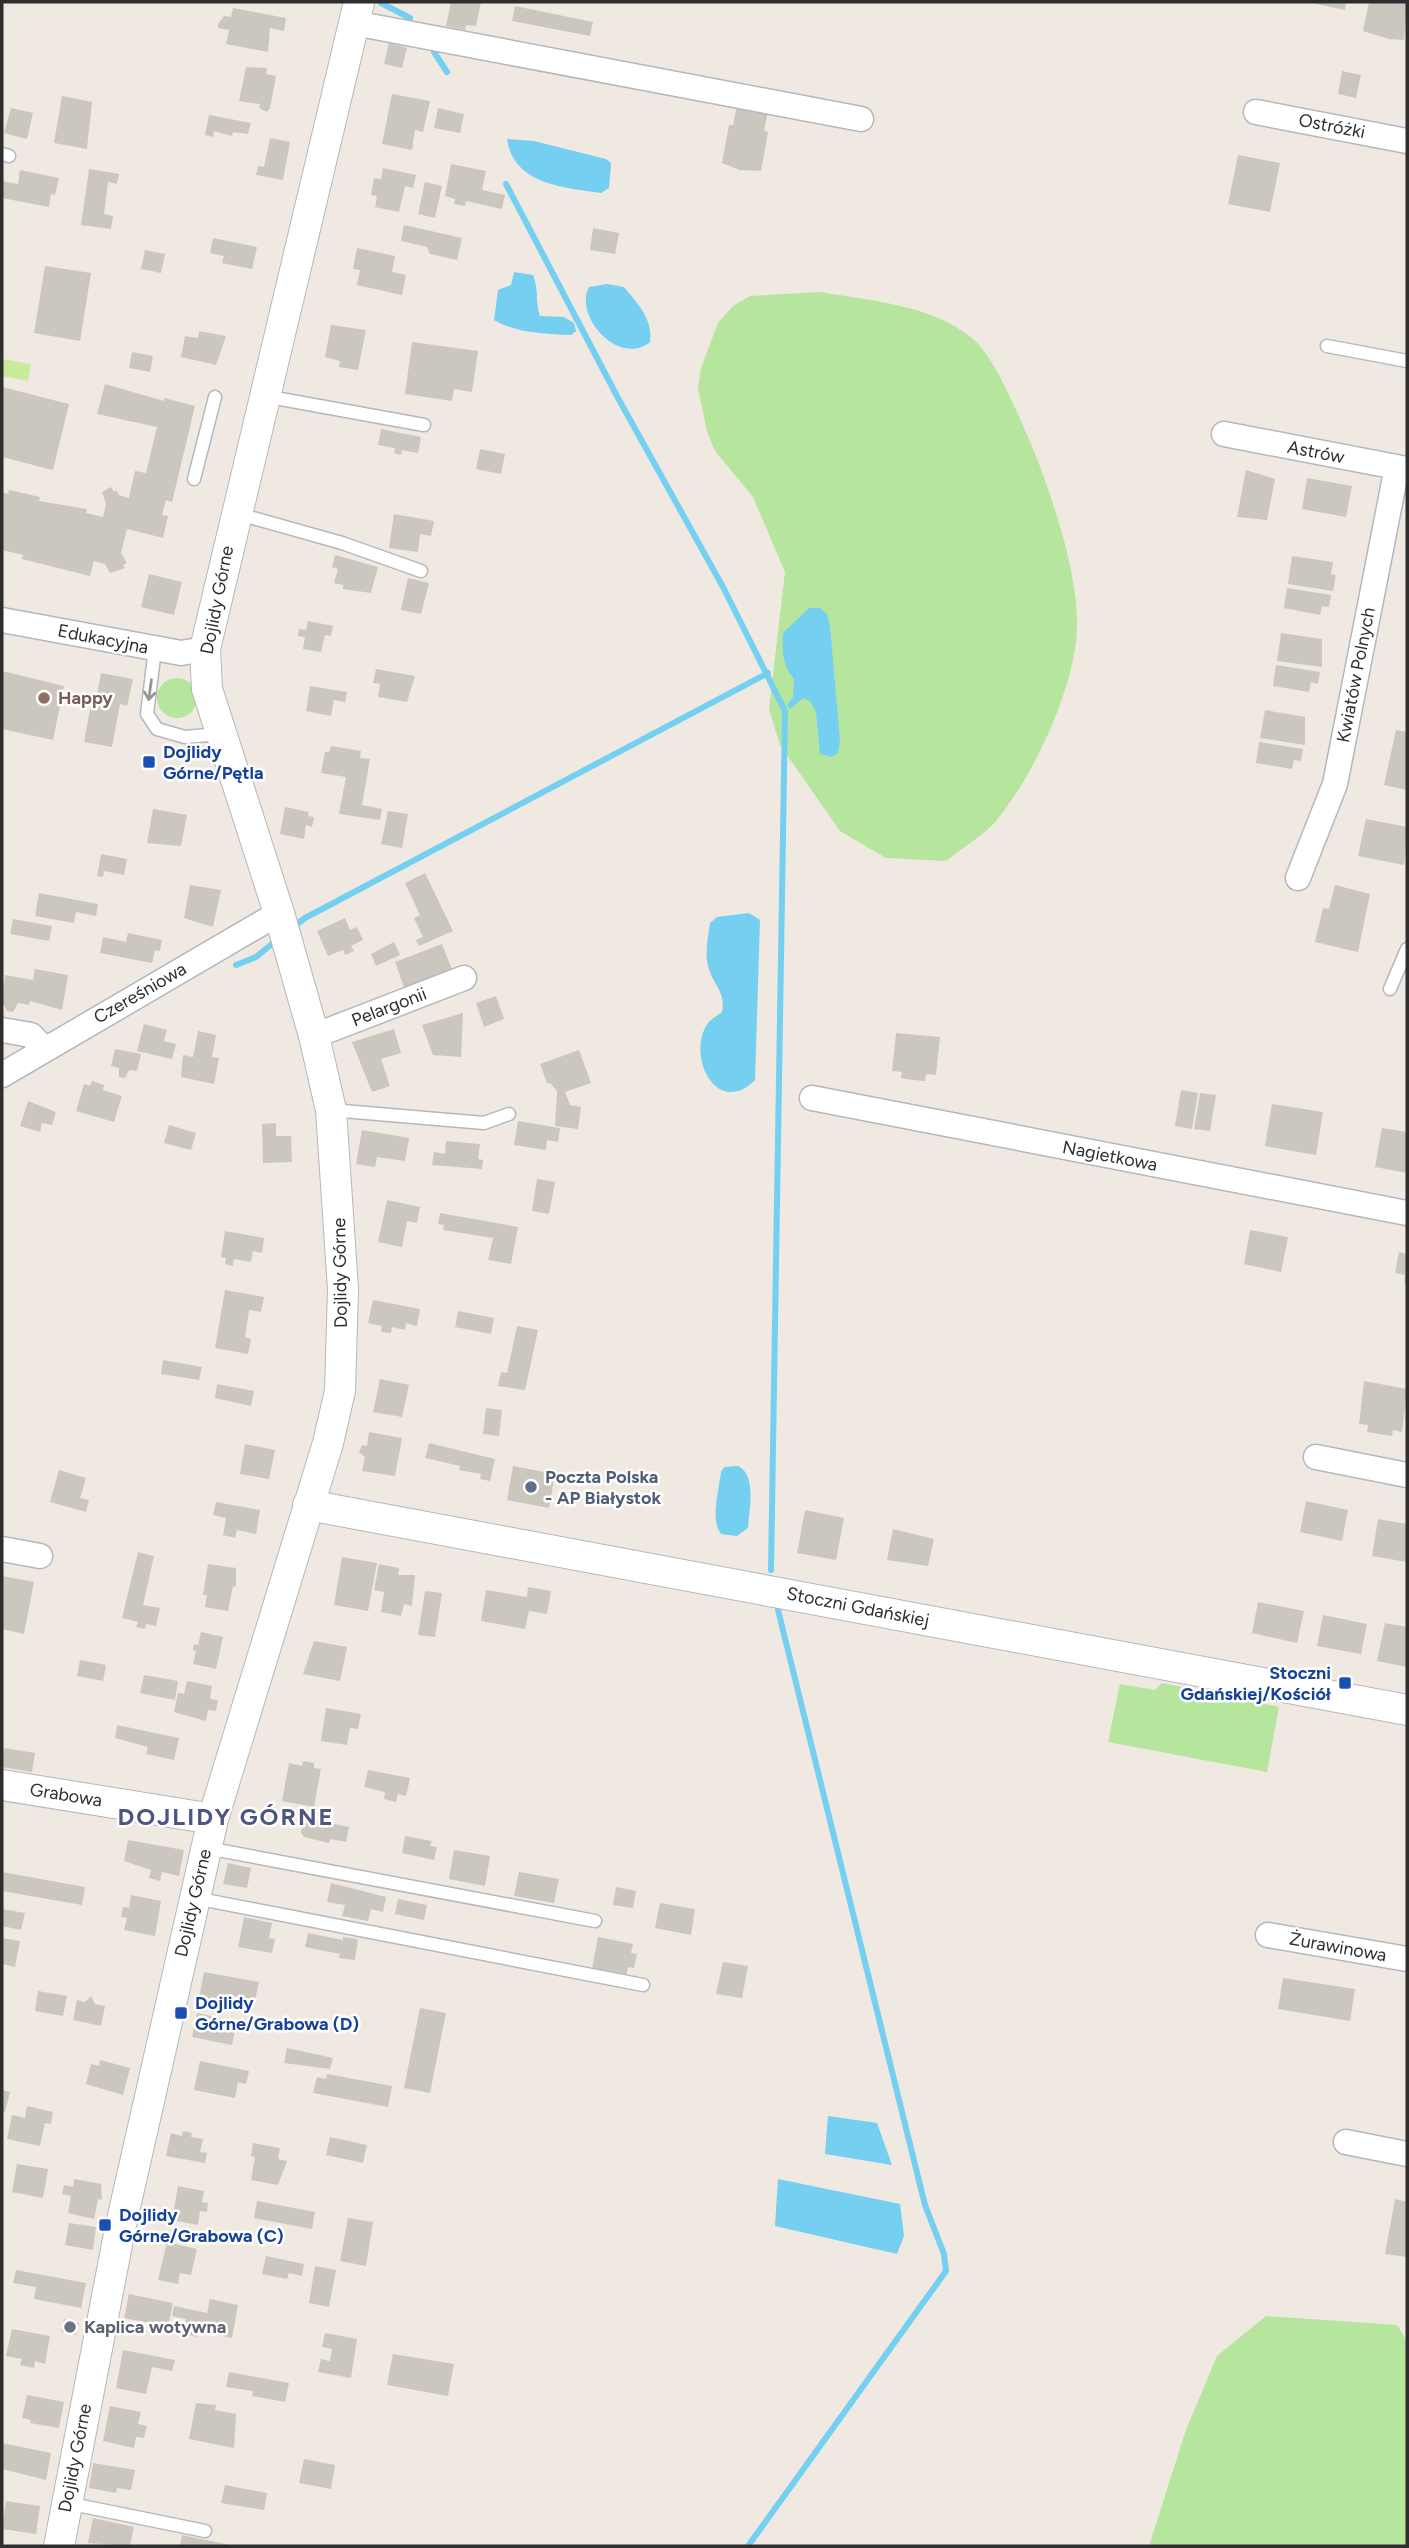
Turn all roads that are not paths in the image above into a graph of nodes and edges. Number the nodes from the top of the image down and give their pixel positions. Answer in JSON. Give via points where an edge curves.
{"nodes":[{"id":1,"x":356,"y":13,"type":"edge"},
{"id":2,"x":1256,"y":112,"type":"dead end"},
{"id":3,"x":861,"y":118,"type":"dead end"},
{"id":4,"x":1407,"y":141,"type":"edge"},
{"id":5,"x":1327,"y":346,"type":"dead end"},
{"id":6,"x":1407,"y":361,"type":"edge"},
{"id":7,"x":264,"y":396,"type":"junction"},
{"id":8,"x":215,"y":397,"type":"dead end"},
{"id":9,"x":424,"y":425,"type":"dead end"},
{"id":10,"x":1224,"y":434,"type":"dead end"},
{"id":11,"x":1402,"y":468,"type":"edge"},
{"id":12,"x":194,"y":479,"type":"dead end"},
{"id":13,"x":235,"y":513,"type":"junction"},
{"id":14,"x":421,"y":571,"type":"dead end"},
{"id":15,"x":2,"y":620,"type":"edge"},
{"id":16,"x":145,"y":646,"type":"junction"},
{"id":17,"x":205,"y":649,"type":"junction"},
{"id":18,"x":220,"y":734,"type":"junction"},
{"id":19,"x":1298,"y":878,"type":"dead end"},
{"id":20,"x":279,"y":913,"type":"junction"},
{"id":21,"x":1407,"y":949,"type":"edge"},
{"id":22,"x":464,"y":978,"type":"dead end"},
{"id":23,"x":1390,"y":989,"type":"dead end"},
{"id":24,"x":2,"y":1030,"type":"edge"},
{"id":25,"x":314,"y":1036,"type":"junction"},
{"id":26,"x":44,"y":1049,"type":"junction"},
{"id":27,"x":2,"y":1075,"type":"edge"},
{"id":28,"x":812,"y":1098,"type":"dead end"},
{"id":29,"x":331,"y":1110,"type":"junction"},
{"id":30,"x":509,"y":1114,"type":"dead end"},
{"id":31,"x":1407,"y":1213,"type":"edge"},
{"id":32,"x":1316,"y":1457,"type":"dead end"},
{"id":33,"x":1407,"y":1475,"type":"edge"},
{"id":34,"x":308,"y":1505,"type":"junction"},
{"id":35,"x":2,"y":1549,"type":"edge"},
{"id":36,"x":40,"y":1556,"type":"dead end"},
{"id":37,"x":1407,"y":1710,"type":"edge"},
{"id":38,"x":2,"y":1785,"type":"edge"},
{"id":39,"x":213,"y":1819,"type":"junction"},
{"id":40,"x":206,"y":1848,"type":"junction"},
{"id":41,"x":194,"y":1898,"type":"junction"},
{"id":42,"x":595,"y":1921,"type":"dead end"},
{"id":43,"x":1269,"y":1935,"type":"dead end"},
{"id":44,"x":1407,"y":1959,"type":"edge"},
{"id":45,"x":643,"y":1985,"type":"dead end"},
{"id":46,"x":1346,"y":2142,"type":"dead end"},
{"id":47,"x":1407,"y":2154,"type":"edge"},
{"id":48,"x":67,"y":2503,"type":"junction"},
{"id":49,"x":205,"y":2531,"type":"dead end"},
{"id":50,"x":59,"y":2546,"type":"edge"}],
"edges":[{"from":1,"to":3,"type":"street"},
{"from":1,"to":7,"type":"street","name":"Dojlidy Górne"},
{"from":2,"to":4,"type":"street","name":"Ostróżki"},
{"from":5,"to":6,"type":"lane"},
{"from":7,"to":9,"type":"lane"},
{"from":7,"to":13,"type":"street","name":"Dojlidy Górne"},
{"from":8,"to":12,"type":"lane"},
{"from":10,"to":11,"type":"street","name":"Astrów"},
{"from":11,"to":19,"type":"street","name":"Kwiatów Polnych","via":[[1335,784]]},
{"from":13,"to":14,"type":"lane"},
{"from":13,"to":17,"type":"street","name":"Dojlidy Górne"},
{"from":15,"to":16,"type":"street","name":"Edukacyjna"},
{"from":16,"to":17,"type":"street","name":"Edukacyjna","via":[[181,653]]},
{"from":16,"to":18,"type":"lane","one_way":true,"via":[[147,714],[157,729],[185,737]]},
{"from":17,"to":18,"type":"street","name":"Dojlidy Górne","via":[[207,689]]},
{"from":18,"to":20,"type":"street","name":"Dojlidy Górne"},
{"from":20,"to":25,"type":"street","name":"Dojlidy Górne"},
{"from":20,"to":26,"type":"street","name":"Czereśniowa"},
{"from":21,"to":23,"type":"lane"},
{"from":22,"to":25,"type":"street","name":"Pelargonii"},
{"from":24,"to":26,"type":"street","via":[[31,1035]]},
{"from":25,"to":29,"type":"street","name":"Dojlidy Górne"},
{"from":26,"to":27,"type":"street","name":"Czereśniowa"},
{"from":28,"to":31,"type":"street","name":"Nagietkowa"},
{"from":29,"to":30,"type":"lane","via":[[484,1123]]},
{"from":29,"to":34,"type":"street","name":"Dojlidy Górne","via":[[343,1289],[340,1391]]},
{"from":32,"to":33,"type":"street"},
{"from":34,"to":37,"type":"street","name":"Stoczni Gdańskiej"},
{"from":34,"to":39,"type":"street","name":"Dojlidy Górne"},
{"from":35,"to":36,"type":"street"},
{"from":38,"to":39,"type":"street","name":"Grabowa"},
{"from":39,"to":40,"type":"street","name":"Dojlidy Górne"},
{"from":40,"to":41,"type":"street","name":"Dojlidy Górne"},
{"from":40,"to":42,"type":"lane"},
{"from":41,"to":45,"type":"lane"},
{"from":41,"to":48,"type":"street","name":"Dojlidy Górne","via":[[120,2229]]},
{"from":43,"to":44,"type":"street","name":"Żurawinowa"},
{"from":46,"to":47,"type":"street"},
{"from":48,"to":49,"type":"lane"},
{"from":48,"to":50,"type":"street","name":"Dojlidy Górne"}]}
